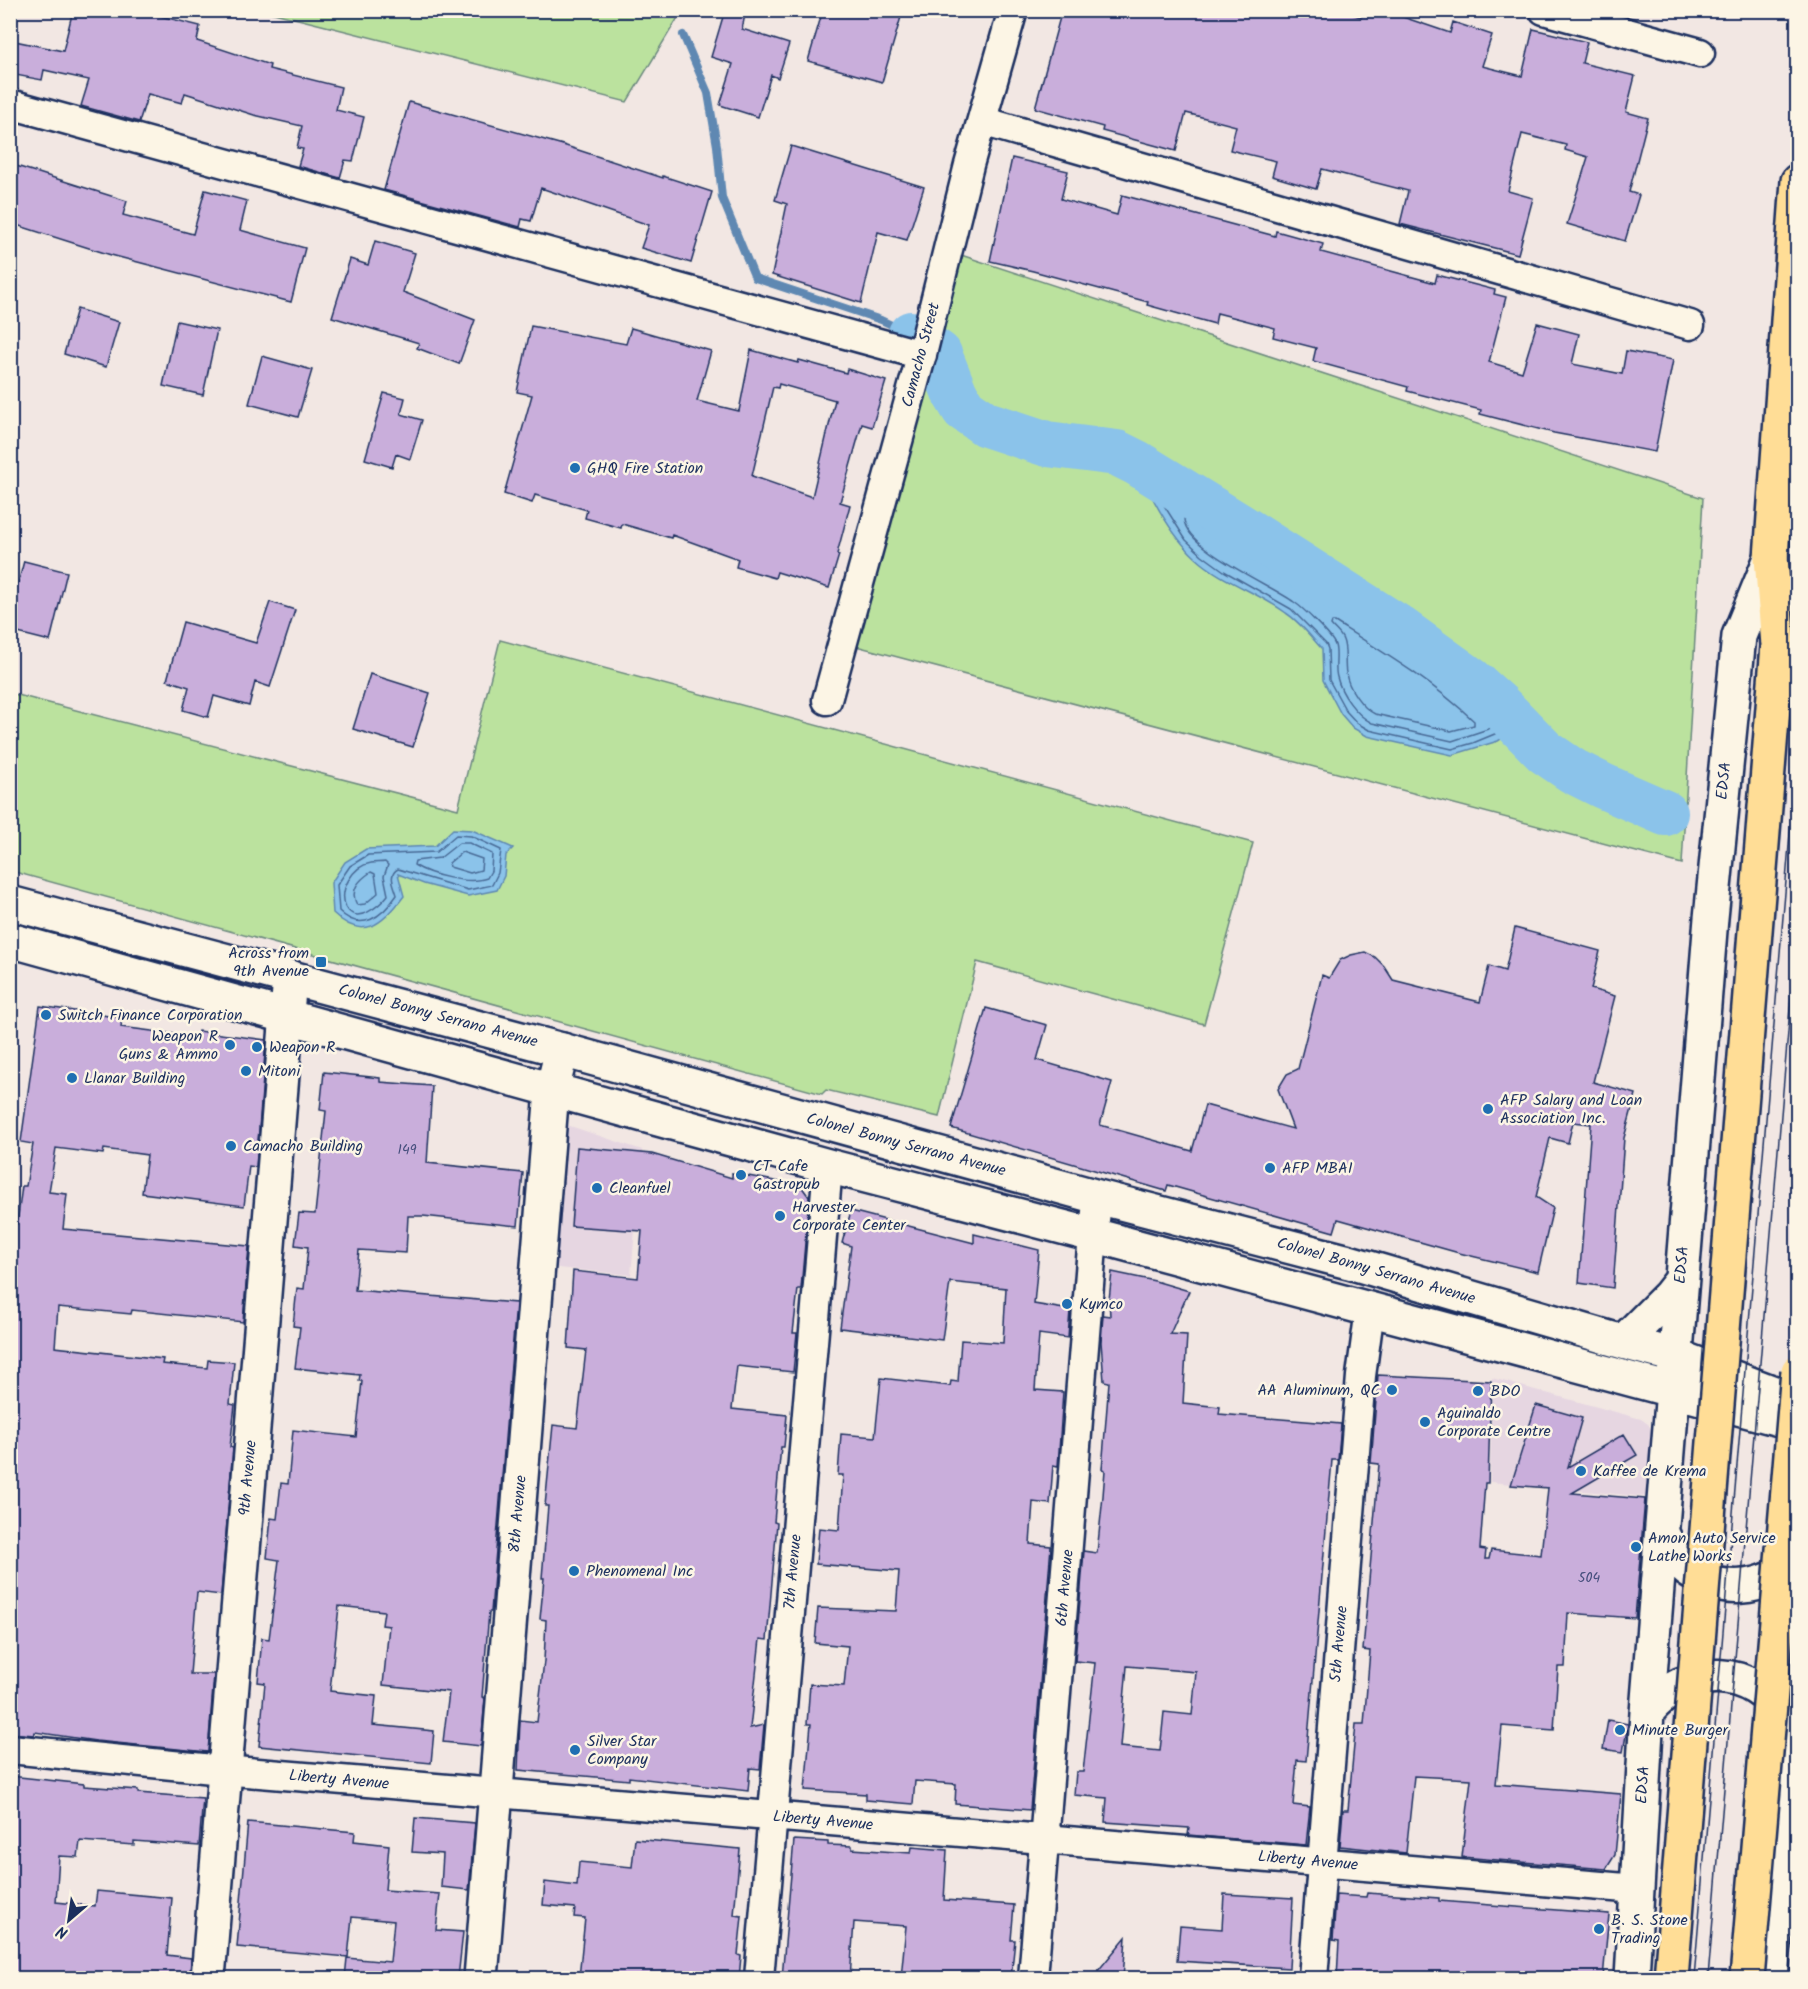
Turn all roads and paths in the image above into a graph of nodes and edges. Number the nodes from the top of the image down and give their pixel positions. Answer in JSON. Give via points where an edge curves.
{"nodes":[{"id":1,"x":1013,"y":10,"type":"edge"},
{"id":2,"x":1544,"y":10,"type":"edge"},
{"id":3,"x":1700,"y":53,"type":"dead end"},
{"id":4,"x":10,"y":104,"type":"edge"},
{"id":5,"x":982,"y":121,"type":"junction"},
{"id":6,"x":1797,"y":182,"type":"edge"},
{"id":7,"x":1690,"y":325,"type":"dead end"},
{"id":8,"x":924,"y":345,"type":"junction"},
{"id":9,"x":1771,"y":558,"type":"junction"},
{"id":10,"x":827,"y":700,"type":"dead end"},
{"id":11,"x":13,"y":904,"type":"edge"},
{"id":12,"x":11,"y":940,"type":"edge"},
{"id":13,"x":290,"y":977,"type":"junction"},
{"id":14,"x":286,"y":1016,"type":"junction"},
{"id":15,"x":562,"y":1050,"type":"junction"},
{"id":16,"x":552,"y":1090,"type":"junction"},
{"id":17,"x":828,"y":1166,"type":"junction"},
{"id":18,"x":1098,"y":1197,"type":"junction"},
{"id":19,"x":1093,"y":1235,"type":"junction"},
{"id":20,"x":1680,"y":1282,"type":"junction"},
{"id":21,"x":1368,"y":1324,"type":"junction"},
{"id":22,"x":1623,"y":1342,"type":"junction"},
{"id":23,"x":1676,"y":1356,"type":"junction"},
{"id":24,"x":1797,"y":1371,"type":"edge"},
{"id":25,"x":1672,"y":1392,"type":"junction"},
{"id":26,"x":1797,"y":1402,"type":"edge"},
{"id":27,"x":1797,"y":1425,"type":"edge"},
{"id":28,"x":1662,"y":1533,"type":"junction"},
{"id":29,"x":1797,"y":1559,"type":"edge"},
{"id":30,"x":1797,"y":1657,"type":"edge"},
{"id":31,"x":1647,"y":1712,"type":"junction"},
{"id":32,"x":1792,"y":1732,"type":"junction"},
{"id":33,"x":10,"y":1749,"type":"edge"},
{"id":34,"x":223,"y":1770,"type":"junction"},
{"id":35,"x":496,"y":1793,"type":"junction"},
{"id":36,"x":772,"y":1816,"type":"junction"},
{"id":37,"x":1045,"y":1839,"type":"junction"},
{"id":38,"x":1322,"y":1862,"type":"junction"},
{"id":39,"x":1637,"y":1889,"type":"junction"},
{"id":40,"x":1787,"y":1899,"type":"edge"},
{"id":41,"x":208,"y":1978,"type":"edge"},
{"id":42,"x":481,"y":1978,"type":"edge"},
{"id":43,"x":759,"y":1978,"type":"edge"},
{"id":44,"x":1033,"y":1978,"type":"edge"},
{"id":45,"x":1313,"y":1978,"type":"edge"},
{"id":46,"x":1632,"y":1978,"type":"edge"},
{"id":47,"x":1671,"y":1978,"type":"edge"},
{"id":48,"x":1748,"y":1978,"type":"edge"},
{"id":49,"x":1771,"y":1978,"type":"edge"}],
"edges":[{"from":1,"to":5,"type":"street","name":"Camacho Street"},
{"from":2,"to":3,"type":"street"},
{"from":4,"to":8,"type":"street"},
{"from":5,"to":7,"type":"street"},
{"from":5,"to":8,"type":"street","name":"Camacho Street"},
{"from":6,"to":9,"type":"highway","name":"EDSA"},
{"from":8,"to":10,"type":"street","name":"Camacho Street"},
{"from":9,"to":20,"type":"main road","name":"EDSA","via":[[1739,636]]},
{"from":9,"to":47,"type":"highway","name":"EDSA","bridge":true,"via":[[1778,645]]},
{"from":11,"to":12,"type":"street"},
{"from":11,"to":13,"type":"main road","name":"Colonel Bonny Serrano Avenue"},
{"from":12,"to":14,"type":"main road"},
{"from":13,"to":14,"type":"main road","name":"9th Avenue"},
{"from":13,"to":15,"type":"main road","name":"Colonel Bonny Serrano Avenue"},
{"from":14,"to":16,"type":"main road"},
{"from":14,"to":34,"type":"main road","name":"9th Avenue"},
{"from":15,"to":16,"type":"main road","name":"8th Avenue"},
{"from":15,"to":18,"type":"main road","name":"Colonel Bonny Serrano Avenue"},
{"from":16,"to":17,"type":"main road"},
{"from":16,"to":35,"type":"main road","name":"8th Avenue"},
{"from":17,"to":19,"type":"main road"},
{"from":17,"to":36,"type":"street","name":"7th Avenue"},
{"from":18,"to":19,"type":"street","name":"6th Avenue"},
{"from":18,"to":22,"type":"main road","name":"Colonel Bonny Serrano Avenue","via":[[1349,1262]]},
{"from":19,"to":21,"type":"main road"},
{"from":19,"to":37,"type":"street","name":"6th Avenue"},
{"from":20,"to":22,"type":"main road"},
{"from":20,"to":23,"type":"main road","name":"EDSA"},
{"from":21,"to":25,"type":"main road"},
{"from":21,"to":38,"type":"street","name":"5th Avenue"},
{"from":22,"to":23,"type":"main road","name":"Colonel Bonny Serrano Avenue"},
{"from":23,"to":25,"type":"main road","name":"EDSA"},
{"from":23,"to":26,"type":"main road","name":"Colonel Bonny Serrano Avenue"},
{"from":24,"to":48,"type":"highway","bridge":true},
{"from":25,"to":27,"type":"main road"},
{"from":25,"to":28,"type":"main road","name":"EDSA"},
{"from":28,"to":29,"type":"main road","via":[[1681,1564],[1701,1578],[1725,1586],[1761,1583],[1783,1572]]},
{"from":28,"to":31,"type":"main road","name":"EDSA"},
{"from":30,"to":32,"type":"main road"},
{"from":31,"to":32,"type":"main road","via":[[1664,1694],[1684,1682],[1720,1676],[1743,1681],[1764,1693],[1781,1710]]},
{"from":31,"to":39,"type":"main road","name":"EDSA"},
{"from":32,"to":40,"type":"main road"},
{"from":33,"to":34,"type":"street","name":"Liberty Avenue"},
{"from":34,"to":35,"type":"street","name":"Liberty Avenue"},
{"from":34,"to":41,"type":"main road","name":"9th Avenue"},
{"from":35,"to":36,"type":"street","name":"Liberty Avenue"},
{"from":35,"to":42,"type":"main road","name":"8th Avenue"},
{"from":36,"to":37,"type":"street","name":"Liberty Avenue"},
{"from":36,"to":43,"type":"street","name":"7th Avenue"},
{"from":37,"to":38,"type":"street","name":"Liberty Avenue"},
{"from":37,"to":44,"type":"street","name":"6th Avenue"},
{"from":38,"to":39,"type":"street","name":"Liberty Avenue"},
{"from":38,"to":45,"type":"street","name":"5th Avenue"},
{"from":39,"to":46,"type":"main road","name":"EDSA"},
{"from":40,"to":49,"type":"main road"}]}
